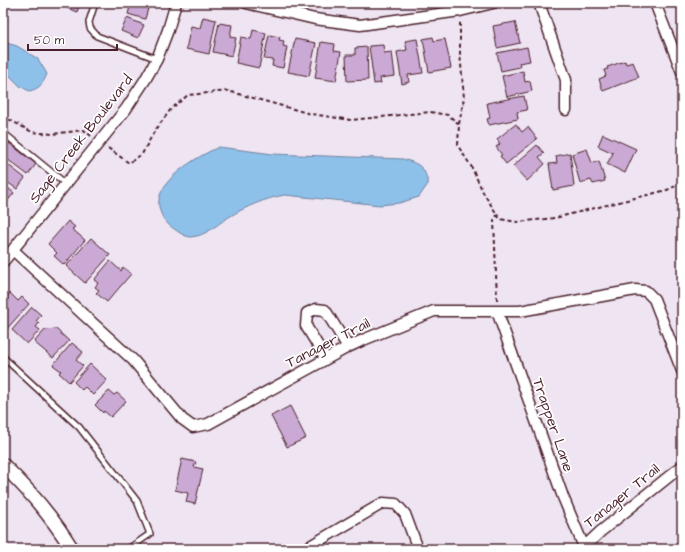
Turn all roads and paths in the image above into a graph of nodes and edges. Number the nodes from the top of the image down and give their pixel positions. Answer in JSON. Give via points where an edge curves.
{"nodes":[{"id":1,"x":95,"y":3,"type":"edge"},
{"id":2,"x":176,"y":3,"type":"edge"},
{"id":3,"x":246,"y":3,"type":"edge"},
{"id":4,"x":493,"y":3,"type":"edge"},
{"id":5,"x":539,"y":3,"type":"edge"},
{"id":6,"x":655,"y":3,"type":"edge"},
{"id":7,"x":259,"y":4,"type":"edge"},
{"id":8,"x":460,"y":11,"type":"junction"},
{"id":9,"x":157,"y":59,"type":"junction"},
{"id":10,"x":682,"y":72,"type":"edge"},
{"id":11,"x":566,"y":110,"type":"dead end"},
{"id":12,"x":3,"y":116,"type":"edge"},
{"id":13,"x":459,"y":124,"type":"junction"},
{"id":14,"x":3,"y":139,"type":"edge"},
{"id":15,"x":100,"y":142,"type":"junction"},
{"id":16,"x":682,"y":183,"type":"edge"},
{"id":17,"x":66,"y":184,"type":"junction"},
{"id":18,"x":498,"y":215,"type":"junction"},
{"id":19,"x":13,"y":250,"type":"junction"},
{"id":20,"x":3,"y":262,"type":"edge"},
{"id":21,"x":497,"y":311,"type":"junction"},
{"id":22,"x":348,"y":347,"type":"junction"},
{"id":23,"x":3,"y":357,"type":"edge"},
{"id":24,"x":326,"y":359,"type":"junction"},
{"id":25,"x":682,"y":371,"type":"edge"},
{"id":26,"x":3,"y":465,"type":"edge"},
{"id":27,"x":682,"y":466,"type":"edge"},
{"id":28,"x":583,"y":548,"type":"edge"},
{"id":29,"x":72,"y":549,"type":"edge"},
{"id":30,"x":128,"y":549,"type":"edge"},
{"id":31,"x":305,"y":549,"type":"edge"},
{"id":32,"x":418,"y":549,"type":"edge"}],
"edges":[{"from":1,"to":9,"type":"lane","via":[[89,22],[90,28],[97,36]]},
{"from":2,"to":9,"type":"street","name":"Sage Creek Boulevard"},
{"from":3,"to":7,"type":"street"},
{"from":4,"to":8,"type":"street"},
{"from":5,"to":11,"type":"street","via":[[566,80]]},
{"from":6,"to":10,"type":"street"},
{"from":7,"to":8,"type":"street","via":[[315,19],[360,25]]},
{"from":8,"to":13,"type":"path","via":[[464,98]]},
{"from":9,"to":15,"type":"street","name":"Sage Creek Boulevard","via":[[126,109]]},
{"from":12,"to":15,"type":"path","via":[[32,132],[52,134],[84,130]]},
{"from":13,"to":15,"type":"path","via":[[448,115],[430,112],[351,120],[312,114],[228,91],[188,95],[171,109],[142,154],[129,163]]},
{"from":13,"to":18,"type":"path","via":[[458,146]]},
{"from":14,"to":17,"type":"lane","via":[[6,135]]},
{"from":15,"to":17,"type":"street","name":"Sage Creek Boulevard"},
{"from":16,"to":18,"type":"path","via":[[667,190],[555,218],[517,222],[500,219]]},
{"from":17,"to":19,"type":"street","name":"Sage Creek Boulevard"},
{"from":18,"to":21,"type":"path","via":[[494,220]]},
{"from":19,"to":20,"type":"street","name":"Sage Creek Boulevard"},
{"from":19,"to":24,"type":"street","name":"Tanager Trail","via":[[133,360],[182,419],[193,427],[208,424]]},
{"from":21,"to":22,"type":"street","name":"Tanager Trail","via":[[434,311]]},
{"from":21,"to":25,"type":"street","name":"Tanager Trail","via":[[520,311],[635,290],[646,291],[654,299]]},
{"from":21,"to":28,"type":"street","name":"Trapper Lane"},
{"from":22,"to":24,"type":"street","name":"Tanager Trail"},
{"from":22,"to":24,"type":"street","via":[[325,310],[316,309],[306,313],[306,326]]},
{"from":23,"to":30,"type":"lane","via":[[79,427],[137,502],[150,534]]},
{"from":26,"to":29,"type":"street","via":[[36,499]]},
{"from":27,"to":28,"type":"street","name":"Tanager Trail"},
{"from":31,"to":32,"type":"street","via":[[383,503],[396,504],[405,514]]}]}
